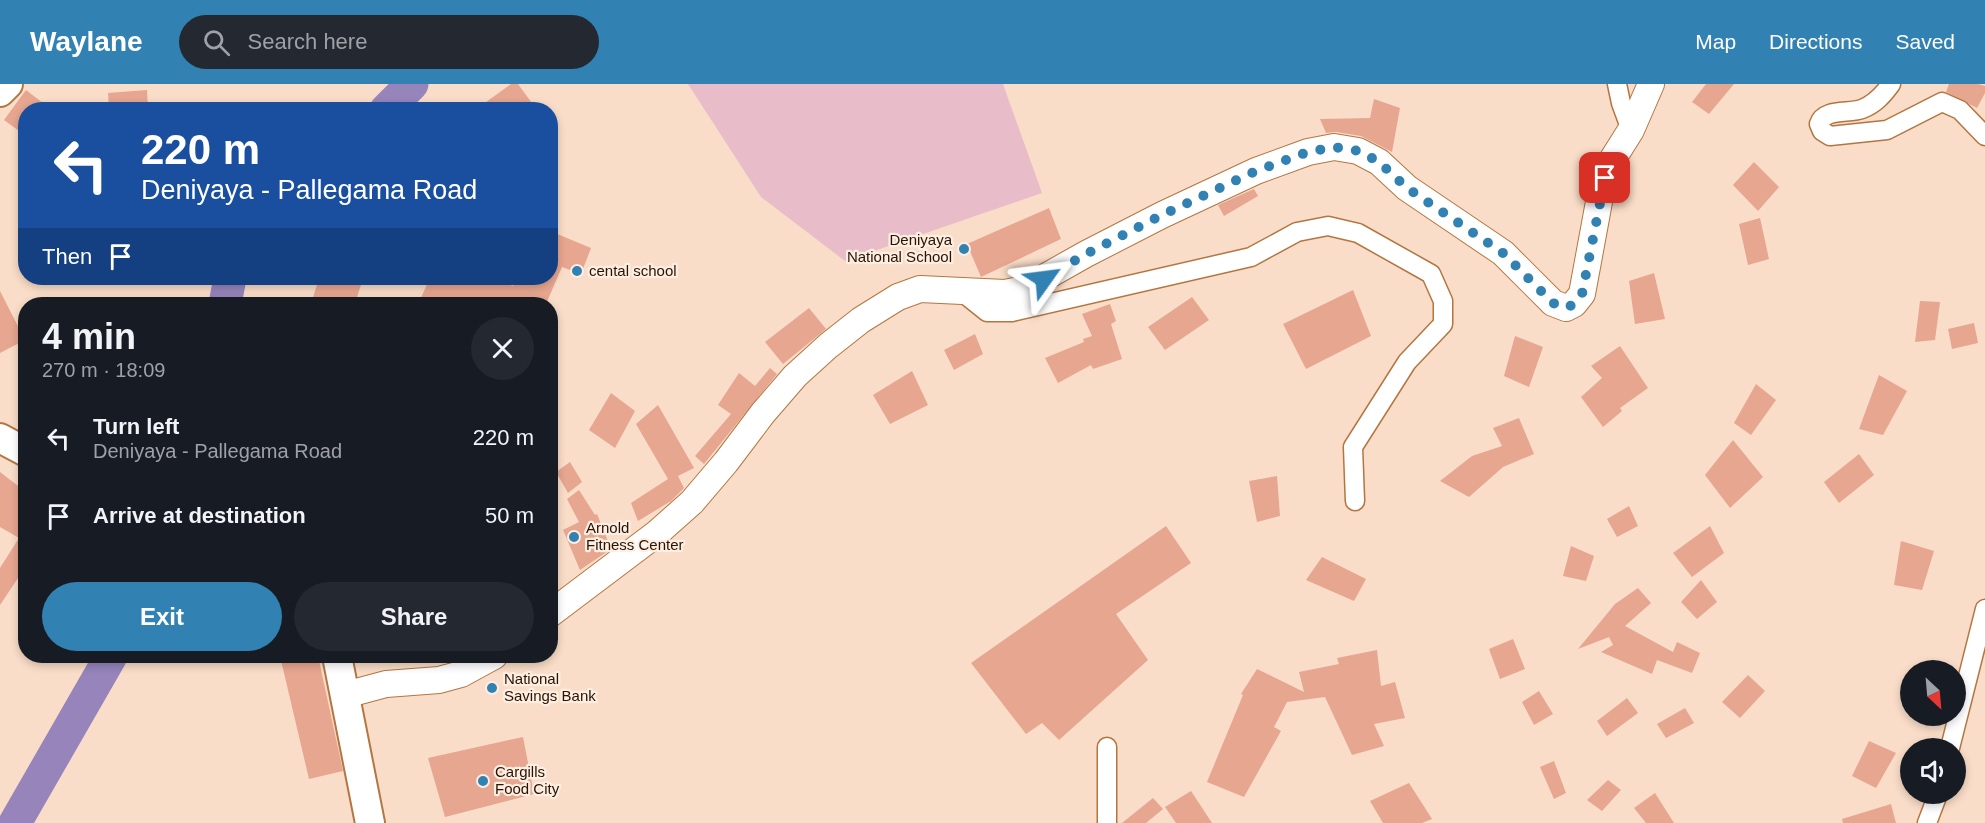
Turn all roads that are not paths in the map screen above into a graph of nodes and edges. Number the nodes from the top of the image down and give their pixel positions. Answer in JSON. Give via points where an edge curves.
{"nodes":[{"id":1,"x":8,"y":84,"type":"edge"},
{"id":2,"x":1617,"y":84,"type":"edge"},
{"id":3,"x":1651,"y":84,"type":"edge"},
{"id":4,"x":1891,"y":84,"type":"edge"},
{"id":5,"x":0,"y":92,"type":"edge"},
{"id":6,"x":1631,"y":130,"type":"junction"},
{"id":7,"x":1985,"y":136,"type":"edge"},
{"id":8,"x":962,"y":292,"type":"junction"},
{"id":9,"x":0,"y":438,"type":"edge"},
{"id":10,"x":18,"y":448,"type":"edge"},
{"id":11,"x":1355,"y":501,"type":"dead end"},
{"id":12,"x":558,"y":608,"type":"edge"},
{"id":13,"x":1985,"y":609,"type":"edge"},
{"id":14,"x":338,"y":663,"type":"edge"},
{"id":15,"x":482,"y":663,"type":"edge"},
{"id":16,"x":345,"y":695,"type":"junction"},
{"id":17,"x":1953,"y":738,"type":"edge"},
{"id":18,"x":1107,"y":747,"type":"dead end"},
{"id":19,"x":1934,"y":804,"type":"edge"},
{"id":20,"x":370,"y":823,"type":"edge"},
{"id":21,"x":1107,"y":823,"type":"edge"},
{"id":22,"x":1927,"y":823,"type":"edge"}],
"edges":[{"from":1,"to":5,"type":"main road"},
{"from":2,"to":6,"type":"street"},
{"from":3,"to":6,"type":"main road"},
{"from":4,"to":7,"type":"street","via":[[1880,98],[1862,110],[1820,119],[1822,131],[1830,136],[1887,130],[1942,102],[1960,110]]},
{"from":6,"to":8,"type":"main road","via":[[1603,182],[1582,294],[1566,308],[1553,303],[1503,253],[1407,188],[1379,162],[1359,151],[1334,147],[1256,171],[1162,215],[1024,289],[1005,293]]},
{"from":8,"to":11,"type":"street","via":[[987,312],[1012,312],[1251,256],[1297,232],[1328,226],[1358,233],[1431,274],[1443,301],[1443,324],[1407,362],[1353,447]]},
{"from":8,"to":12,"type":"main road","via":[[920,290],[898,297],[828,345],[795,376],[692,502]]},
{"from":9,"to":10,"type":"main road"},
{"from":13,"to":17,"type":"street"},
{"from":14,"to":16,"type":"main road"},
{"from":15,"to":16,"type":"main road","via":[[440,680],[386,684]]},
{"from":16,"to":20,"type":"main road"},
{"from":18,"to":21,"type":"street"},
{"from":19,"to":22,"type":"street"}]}
